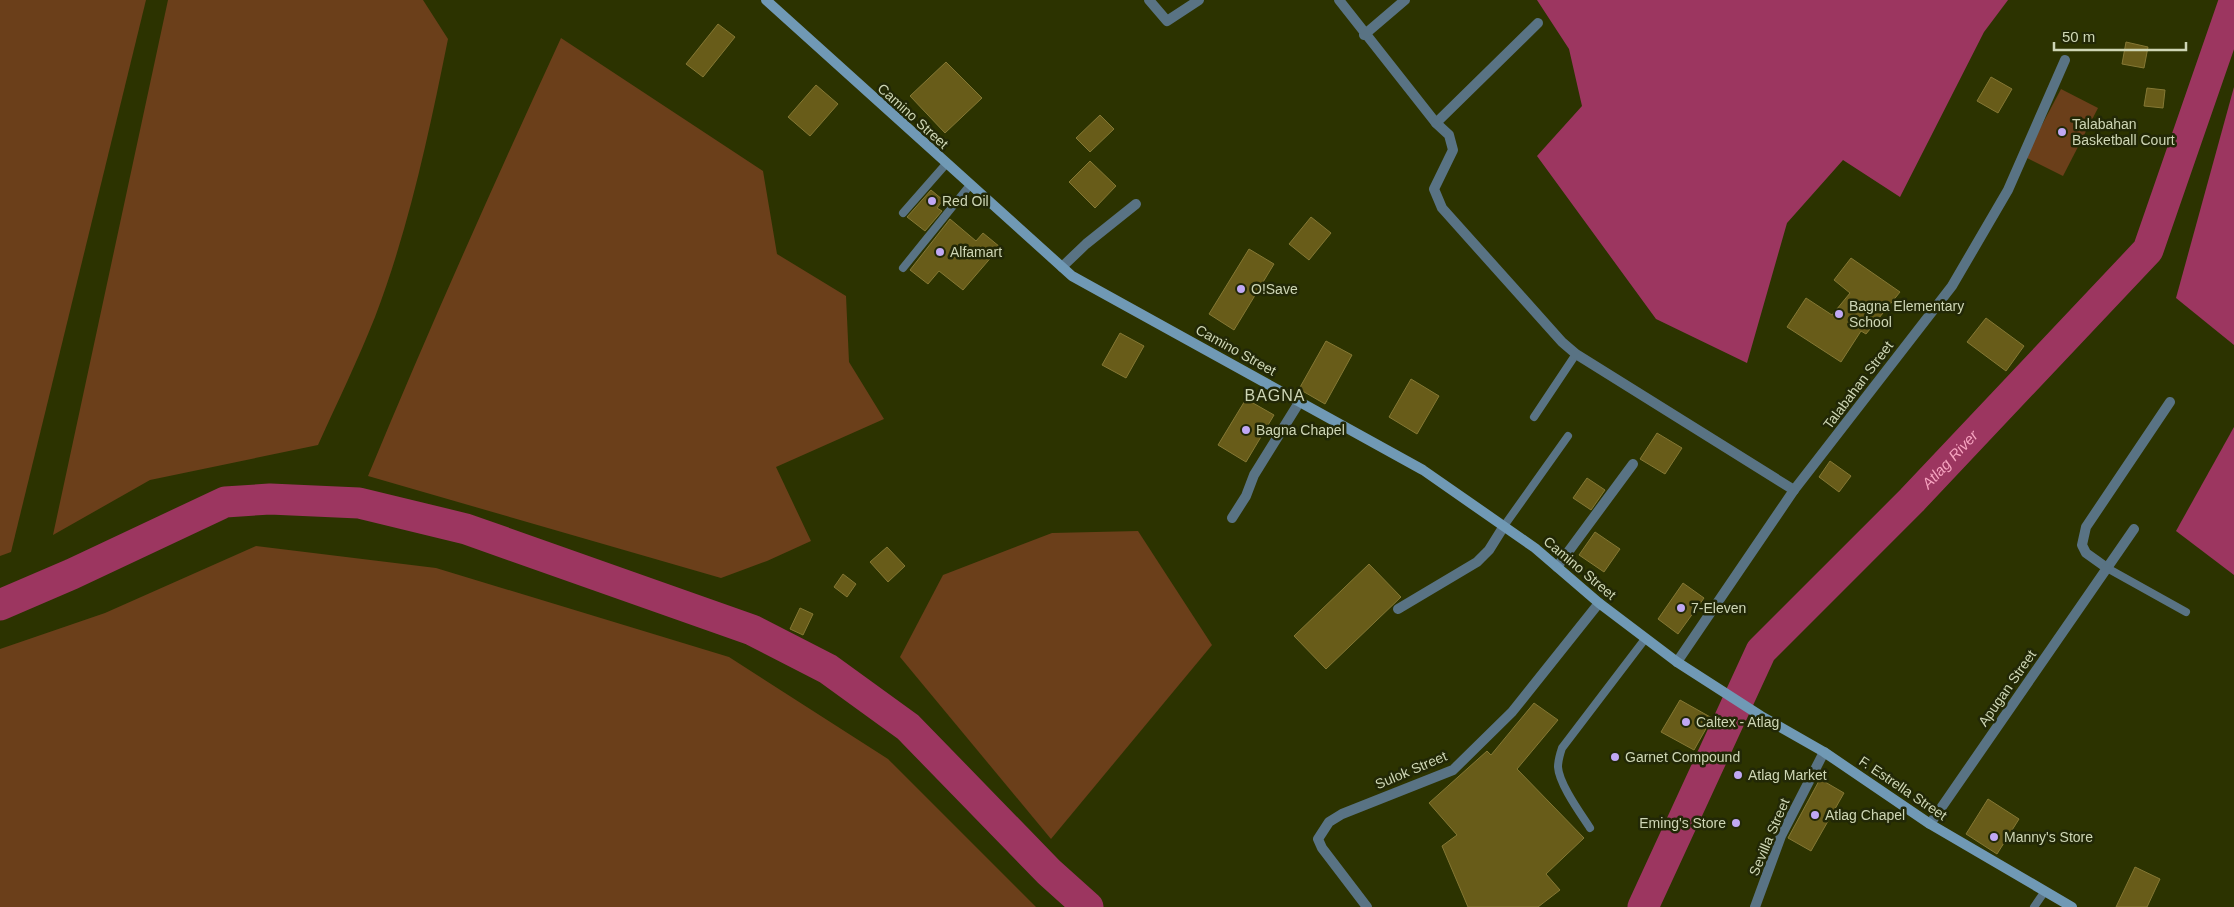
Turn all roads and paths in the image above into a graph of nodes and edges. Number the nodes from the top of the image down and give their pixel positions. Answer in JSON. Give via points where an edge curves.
{"nodes":[{"id":1,"x":766,"y":0,"type":"edge"},
{"id":2,"x":1149,"y":0,"type":"edge"},
{"id":3,"x":1199,"y":0,"type":"edge"},
{"id":4,"x":1339,"y":0,"type":"edge"},
{"id":5,"x":1405,"y":0,"type":"edge"},
{"id":6,"x":1538,"y":23,"type":"dead end"},
{"id":7,"x":1364,"y":35,"type":"junction"},
{"id":8,"x":2065,"y":60,"type":"dead end"},
{"id":9,"x":1436,"y":123,"type":"junction"},
{"id":10,"x":946,"y":164,"type":"junction"},
{"id":11,"x":970,"y":185,"type":"junction"},
{"id":12,"x":1136,"y":204,"type":"dead end"},
{"id":13,"x":903,"y":213,"type":"dead end"},
{"id":14,"x":1062,"y":267,"type":"junction"},
{"id":15,"x":902,"y":268,"type":"dead end"},
{"id":16,"x":1576,"y":354,"type":"junction"},
{"id":17,"x":1300,"y":401,"type":"junction"},
{"id":18,"x":2170,"y":402,"type":"dead end"},
{"id":19,"x":1534,"y":417,"type":"dead end"},
{"id":20,"x":1568,"y":436,"type":"dead end"},
{"id":21,"x":1633,"y":464,"type":"dead end"},
{"id":22,"x":1794,"y":490,"type":"junction"},
{"id":23,"x":1232,"y":518,"type":"dead end"},
{"id":24,"x":1504,"y":526,"type":"junction"},
{"id":25,"x":2134,"y":529,"type":"dead end"},
{"id":26,"x":1557,"y":567,"type":"junction"},
{"id":27,"x":2107,"y":568,"type":"junction"},
{"id":28,"x":1599,"y":603,"type":"junction"},
{"id":29,"x":1398,"y":608,"type":"dead end"},
{"id":30,"x":2186,"y":612,"type":"dead end"},
{"id":31,"x":1645,"y":639,"type":"junction"},
{"id":32,"x":1677,"y":662,"type":"junction"},
{"id":33,"x":1721,"y":690,"type":"joint"},
{"id":34,"x":1824,"y":752,"type":"junction"},
{"id":35,"x":1930,"y":824,"type":"junction"},
{"id":36,"x":1590,"y":828,"type":"dead end"},
{"id":37,"x":2045,"y":891,"type":"junction"},
{"id":38,"x":1367,"y":907,"type":"edge"},
{"id":39,"x":1755,"y":907,"type":"edge"},
{"id":40,"x":2034,"y":907,"type":"edge"},
{"id":41,"x":2072,"y":907,"type":"edge"}],
"edges":[{"from":1,"to":10,"type":"main road","name":"Camino Street"},
{"from":2,"to":3,"type":"street","via":[[1167,21]]},
{"from":4,"to":7,"type":"street"},
{"from":5,"to":7,"type":"street"},
{"from":6,"to":9,"type":"street"},
{"from":7,"to":9,"type":"street"},
{"from":8,"to":22,"type":"street","name":"Talabahan Street","via":[[2008,190],[1952,286]]},
{"from":9,"to":16,"type":"street","via":[[1449,135],[1453,150],[1434,188],[1442,208]]},
{"from":10,"to":11,"type":"main road","name":"Camino Street"},
{"from":10,"to":13,"type":"lane"},
{"from":11,"to":14,"type":"main road","name":"Camino Street"},
{"from":11,"to":15,"type":"lane"},
{"from":12,"to":14,"type":"street"},
{"from":14,"to":17,"type":"main road","name":"Camino Street","via":[[1072,276]]},
{"from":16,"to":19,"type":"lane"},
{"from":16,"to":22,"type":"street"},
{"from":17,"to":23,"type":"street"},
{"from":17,"to":24,"type":"main road","name":"Camino Street","via":[[1423,470]]},
{"from":18,"to":27,"type":"street","via":[[2086,527],[2082,545],[2086,553]]},
{"from":20,"to":24,"type":"lane"},
{"from":21,"to":26,"type":"street"},
{"from":22,"to":32,"type":"street","name":"Talabahan Street"},
{"from":24,"to":26,"type":"main road","name":"Camino Street"},
{"from":24,"to":29,"type":"street","via":[[1477,562]]},
{"from":25,"to":27,"type":"street","name":"Apugan Street"},
{"from":26,"to":28,"type":"main road","name":"Camino Street"},
{"from":27,"to":30,"type":"lane"},
{"from":27,"to":35,"type":"street","name":"Apugan Street"},
{"from":28,"to":31,"type":"main road","name":"Camino Street"},
{"from":28,"to":38,"type":"street","name":"Sulok Street","via":[[1512,712],[1453,770],[1329,822],[1318,839],[1322,848]]},
{"from":31,"to":32,"type":"main road","name":"Camino Street"},
{"from":31,"to":36,"type":"lane","via":[[1562,748],[1558,759],[1558,770],[1564,784]]},
{"from":32,"to":33,"type":"main road","name":"Camino Street"},
{"from":33,"to":34,"type":"main road","name":"F. Estrella Street"},
{"from":34,"to":35,"type":"main road","name":"F. Estrella Street"},
{"from":34,"to":39,"type":"street","name":"Sevilla Street","via":[[1781,836]]},
{"from":35,"to":37,"type":"main road","name":"F. Estrella Street"},
{"from":37,"to":40,"type":"lane"},
{"from":37,"to":41,"type":"main road","name":"F. Estrella Street"}]}
